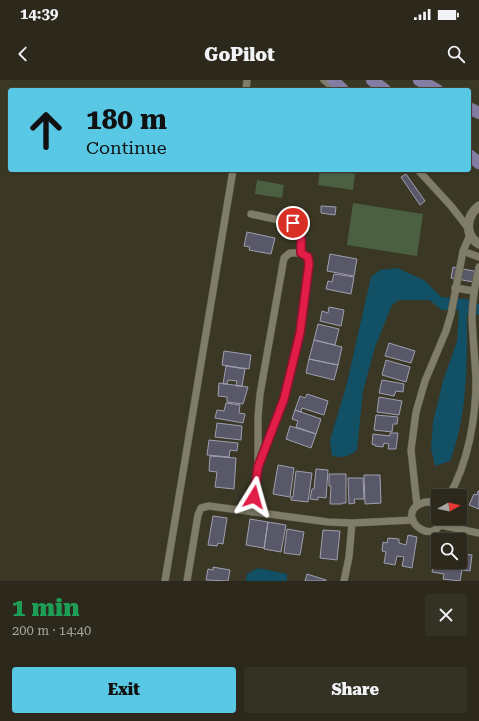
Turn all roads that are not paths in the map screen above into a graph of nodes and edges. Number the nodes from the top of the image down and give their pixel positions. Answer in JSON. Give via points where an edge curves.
{"nodes":[{"id":1,"x":324,"y":80,"type":"edge"},
{"id":2,"x":333,"y":80,"type":"edge"},
{"id":3,"x":372,"y":80,"type":"edge"},
{"id":4,"x":419,"y":80,"type":"edge"},
{"id":5,"x":334,"y":88,"type":"edge"},
{"id":6,"x":341,"y":88,"type":"edge"},
{"id":7,"x":382,"y":88,"type":"edge"},
{"id":8,"x":433,"y":88,"type":"edge"},
{"id":9,"x":471,"y":157,"type":"edge"},
{"id":10,"x":479,"y":163,"type":"edge"},
{"id":11,"x":232,"y":172,"type":"edge"},
{"id":12,"x":420,"y":172,"type":"edge"},
{"id":13,"x":479,"y":206,"type":"edge"},
{"id":14,"x":251,"y":214,"type":"dead end"},
{"id":15,"x":469,"y":232,"type":"junction"},
{"id":16,"x":479,"y":244,"type":"edge"},
{"id":17,"x":463,"y":252,"type":"junction"},
{"id":18,"x":301,"y":253,"type":"junction"},
{"id":19,"x":479,"y":257,"type":"edge"},
{"id":20,"x":479,"y":267,"type":"edge"},
{"id":21,"x":455,"y":291,"type":"junction"},
{"id":22,"x":474,"y":291,"type":"junction"},
{"id":23,"x":258,"y":467,"type":"junction"},
{"id":24,"x":453,"y":489,"type":"edge"},
{"id":25,"x":431,"y":502,"type":"edge"},
{"id":26,"x":417,"y":506,"type":"junction"},
{"id":27,"x":252,"y":512,"type":"junction"},
{"id":28,"x":413,"y":520,"type":"junction"},
{"id":29,"x":352,"y":523,"type":"junction"},
{"id":30,"x":437,"y":525,"type":"edge"},
{"id":31,"x":454,"y":525,"type":"edge"},
{"id":32,"x":479,"y":533,"type":"edge"},
{"id":33,"x":165,"y":581,"type":"edge"},
{"id":34,"x":187,"y":581,"type":"edge"},
{"id":35,"x":344,"y":581,"type":"edge"}],
"edges":[{"from":1,"to":5,"type":"street"},
{"from":2,"to":6,"type":"main road"},
{"from":3,"to":7,"type":"main road"},
{"from":4,"to":8,"type":"main road"},
{"from":9,"to":10,"type":"main road"},
{"from":11,"to":33,"type":"street"},
{"from":12,"to":15,"type":"street","via":[[451,206]]},
{"from":13,"to":15,"type":"street","via":[[469,220]]},
{"from":14,"to":18,"type":"street","via":[[298,226]]},
{"from":15,"to":16,"type":"street"},
{"from":15,"to":17,"type":"street"},
{"from":17,"to":19,"type":"street"},
{"from":17,"to":21,"type":"street"},
{"from":18,"to":23,"type":"street","via":[[308,257],[309,264],[300,333],[284,399]]},
{"from":18,"to":23,"type":"street","via":[[290,253],[284,258],[260,394]]},
{"from":20,"to":22,"type":"street"},
{"from":21,"to":22,"type":"street"},
{"from":21,"to":26,"type":"street","via":[[446,331],[425,381],[416,412],[411,450]]},
{"from":22,"to":24,"type":"street","via":[[472,317],[476,381],[472,425],[465,460]]},
{"from":23,"to":27,"type":"street"},
{"from":25,"to":26,"type":"street"},
{"from":26,"to":28,"type":"street","via":[[412,515]]},
{"from":27,"to":29,"type":"street"},
{"from":27,"to":34,"type":"street","via":[[209,506],[201,508]]},
{"from":28,"to":29,"type":"street"},
{"from":28,"to":30,"type":"street","via":[[422,531],[432,531]]},
{"from":29,"to":35,"type":"street"},
{"from":31,"to":32,"type":"street"}]}
